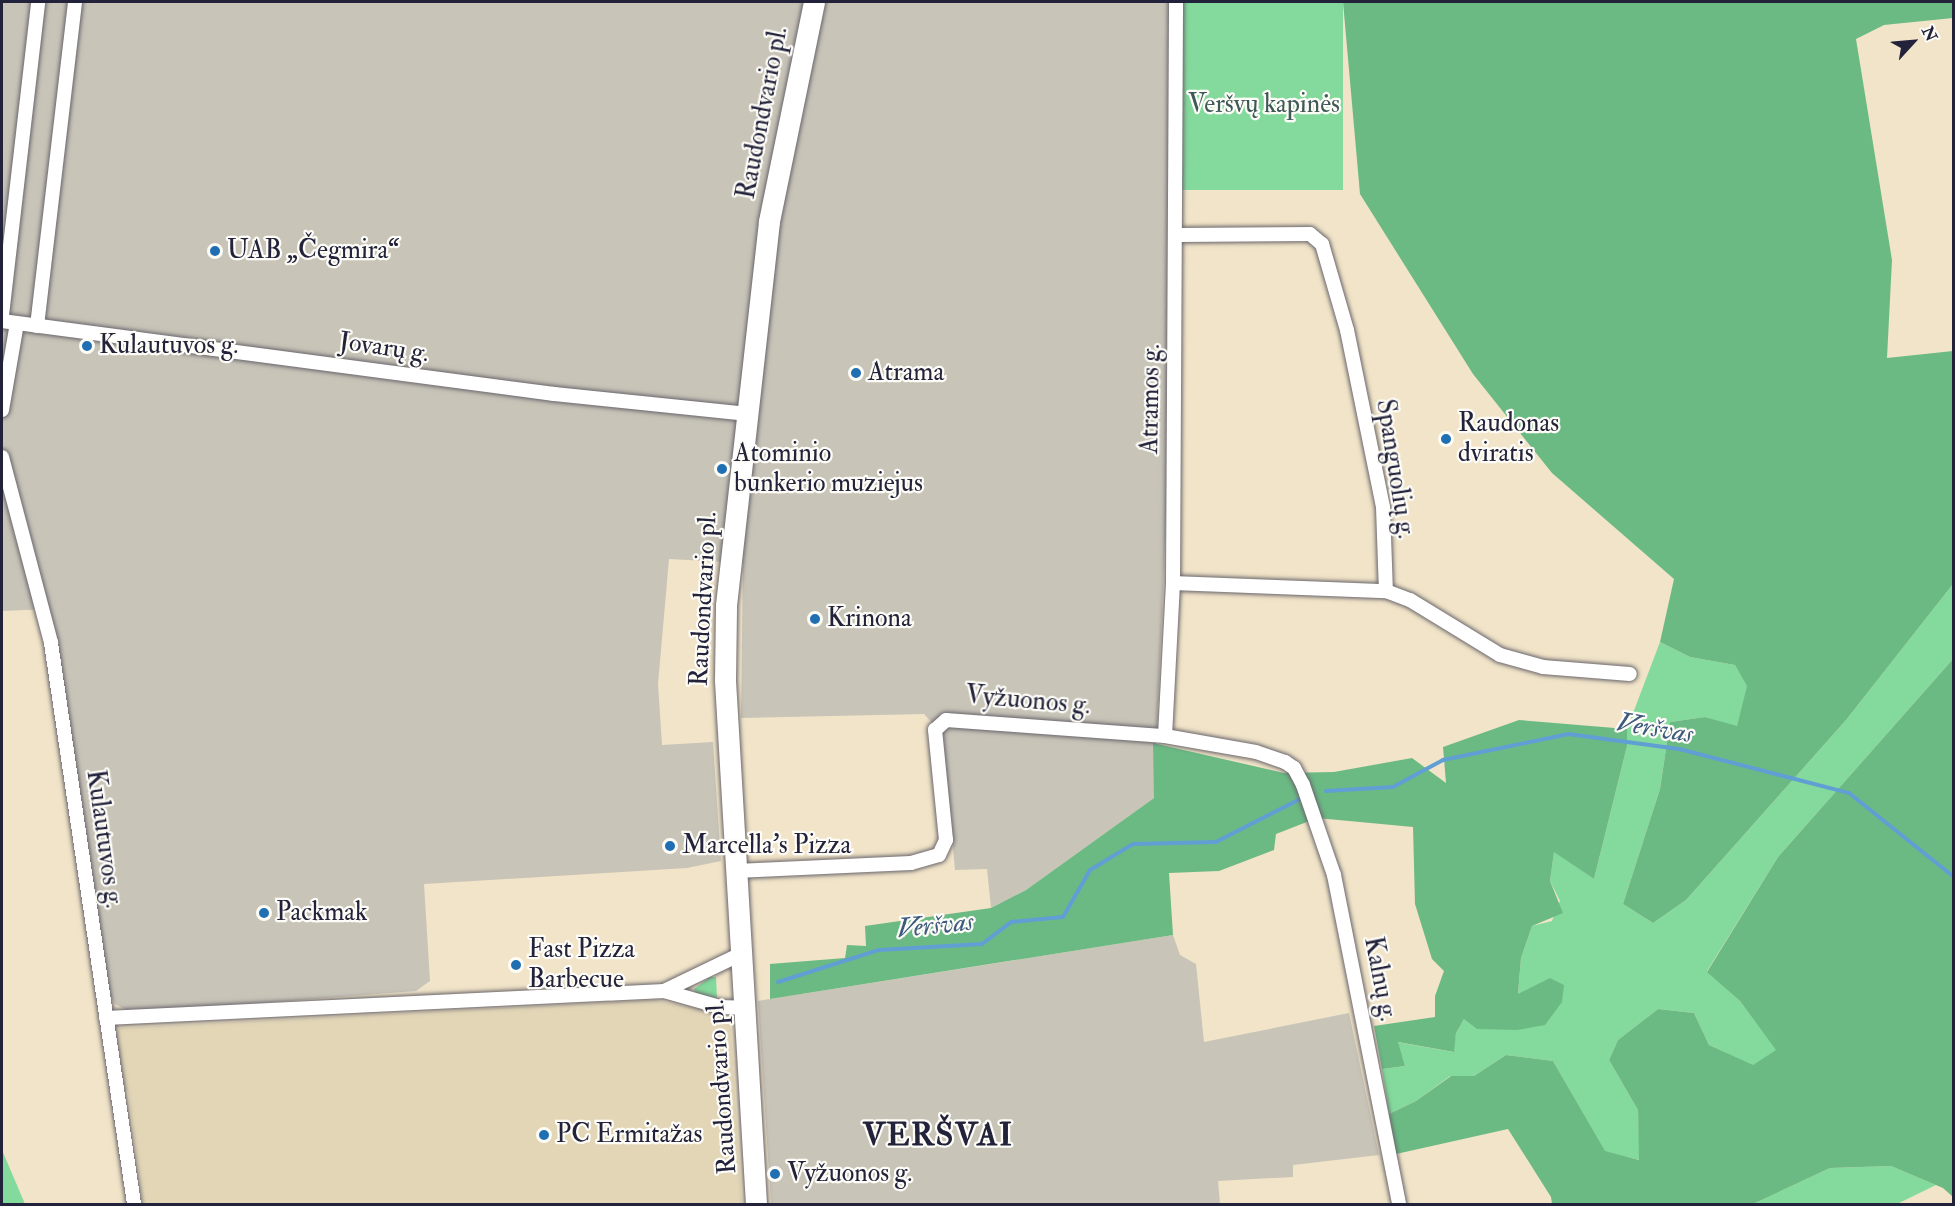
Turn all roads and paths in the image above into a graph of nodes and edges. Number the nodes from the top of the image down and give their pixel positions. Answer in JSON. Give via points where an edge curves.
{"nodes":[{"id":1,"x":38,"y":2,"type":"edge"},
{"id":2,"x":75,"y":2,"type":"edge"},
{"id":3,"x":814,"y":2,"type":"edge"},
{"id":4,"x":1176,"y":2,"type":"edge"},
{"id":5,"x":1178,"y":235,"type":"junction"},
{"id":6,"x":2,"y":315,"type":"edge"},
{"id":7,"x":2,"y":321,"type":"edge"},
{"id":8,"x":17,"y":323,"type":"junction"},
{"id":9,"x":37,"y":326,"type":"junction"},
{"id":10,"x":2,"y":411,"type":"edge"},
{"id":11,"x":746,"y":414,"type":"junction"},
{"id":12,"x":2,"y":457,"type":"edge"},
{"id":13,"x":1173,"y":584,"type":"junction"},
{"id":14,"x":1386,"y":591,"type":"junction"},
{"id":15,"x":1630,"y":674,"type":"dead end"},
{"id":16,"x":1165,"y":736,"type":"junction"},
{"id":17,"x":736,"y":871,"type":"junction"},
{"id":18,"x":741,"y":954,"type":"junction"},
{"id":19,"x":664,"y":992,"type":"junction"},
{"id":20,"x":744,"y":1008,"type":"junction"},
{"id":21,"x":106,"y":1018,"type":"junction"},
{"id":22,"x":134,"y":1204,"type":"edge"},
{"id":23,"x":756,"y":1204,"type":"edge"},
{"id":24,"x":1399,"y":1204,"type":"edge"}],
"edges":[{"from":1,"to":6,"type":"street"},
{"from":2,"to":9,"type":"street"},
{"from":3,"to":11,"type":"main road","name":"Raudondvario pl.","via":[[769,221]]},
{"from":4,"to":5,"type":"street","name":"Atramos g."},
{"from":5,"to":13,"type":"street","name":"Atramos g."},
{"from":5,"to":14,"type":"street","name":"Spanguolių g.","via":[[1310,234],[1322,244],[1347,330],[1383,507]]},
{"from":7,"to":8,"type":"street"},
{"from":8,"to":9,"type":"street","name":"Jovarų g."},
{"from":8,"to":10,"type":"street"},
{"from":9,"to":11,"type":"street","name":"Jovarų g.","via":[[554,394]]},
{"from":11,"to":17,"type":"main road","name":"Raudondvario pl.","via":[[726,605],[725,680]]},
{"from":12,"to":21,"type":"street","name":"Kulautuvos g.","via":[[51,643]]},
{"from":13,"to":14,"type":"street"},
{"from":13,"to":16,"type":"street","name":"Atramos g."},
{"from":14,"to":15,"type":"street","via":[[1410,600],[1500,655],[1544,667]]},
{"from":16,"to":17,"type":"street","name":"Vyžuonos g.","via":[[946,720],[935,730],[946,840],[939,855],[911,863]]},
{"from":16,"to":24,"type":"street","name":"Kalnų g.","via":[[1256,753],[1294,768],[1334,875]]},
{"from":17,"to":18,"type":"main road","name":"Raudondvario pl."},
{"from":18,"to":19,"type":"street"},
{"from":18,"to":20,"type":"main road","name":"Raudondvario pl."},
{"from":19,"to":20,"type":"street","via":[[720,1007]]},
{"from":19,"to":21,"type":"street"},
{"from":20,"to":23,"type":"main road","name":"Raudondvario pl."},
{"from":21,"to":22,"type":"street","name":"Kulautuvos g."}]}
